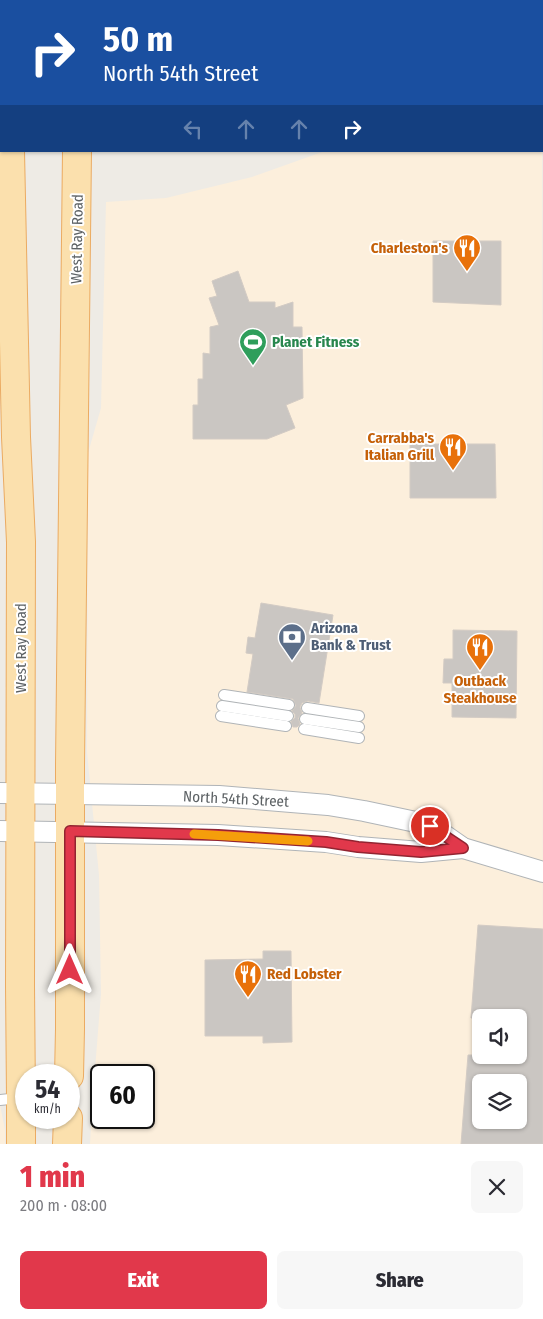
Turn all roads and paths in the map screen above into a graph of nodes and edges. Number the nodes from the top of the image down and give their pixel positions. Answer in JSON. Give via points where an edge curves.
{"nodes":[{"id":1,"x":10,"y":152,"type":"edge"},
{"id":2,"x":78,"y":152,"type":"edge"},
{"id":3,"x":222,"y":706,"type":"dead end"},
{"id":4,"x":288,"y":716,"type":"dead end"},
{"id":5,"x":359,"y":716,"type":"dead end"},
{"id":6,"x":359,"y":732,"type":"dead end"},
{"id":7,"x":10,"y":793,"type":"edge"},
{"id":8,"x":70,"y":794,"type":"junction"},
{"id":9,"x":10,"y":831,"type":"edge"},
{"id":10,"x":70,"y":831,"type":"junction"},
{"id":11,"x":463,"y":848,"type":"junction"},
{"id":12,"x":543,"y":872,"type":"edge"},
{"id":13,"x":69,"y":1064,"type":"edge"},
{"id":14,"x":11,"y":1099,"type":"edge"},
{"id":15,"x":68,"y":1129,"type":"edge"},
{"id":16,"x":21,"y":1144,"type":"edge"},
{"id":17,"x":67,"y":1144,"type":"edge"}],
"edges":[{"from":1,"to":7,"type":"main road","name":"West Ray Road","via":[[16,437],[22,542]]},
{"from":2,"to":8,"type":"main road","name":"West Ray Road"},
{"from":3,"to":4,"type":"lane"},
{"from":5,"to":6,"type":"lane","via":[[305,719]]},
{"from":7,"to":8,"type":"street","name":"North 54th Street"},
{"from":7,"to":9,"type":"main road","name":"West Ray Road"},
{"from":8,"to":10,"type":"main road","name":"West Ray Road"},
{"from":8,"to":11,"type":"street","name":"North 54th Street","via":[[219,796],[328,805],[430,826]]},
{"from":9,"to":10,"type":"street","name":"North 54th Street"},
{"from":9,"to":14,"type":"main road","name":"West Ray Road","via":[[20,986]]},
{"from":10,"to":11,"type":"street","name":"North 54th Street","via":[[218,835],[421,852]]},
{"from":10,"to":13,"type":"main road","name":"West Ray Road"},
{"from":11,"to":12,"type":"street","name":"North 54th Street"},
{"from":14,"to":16,"type":"main road","name":"West Ray Road"},
{"from":15,"to":17,"type":"main road"}]}
